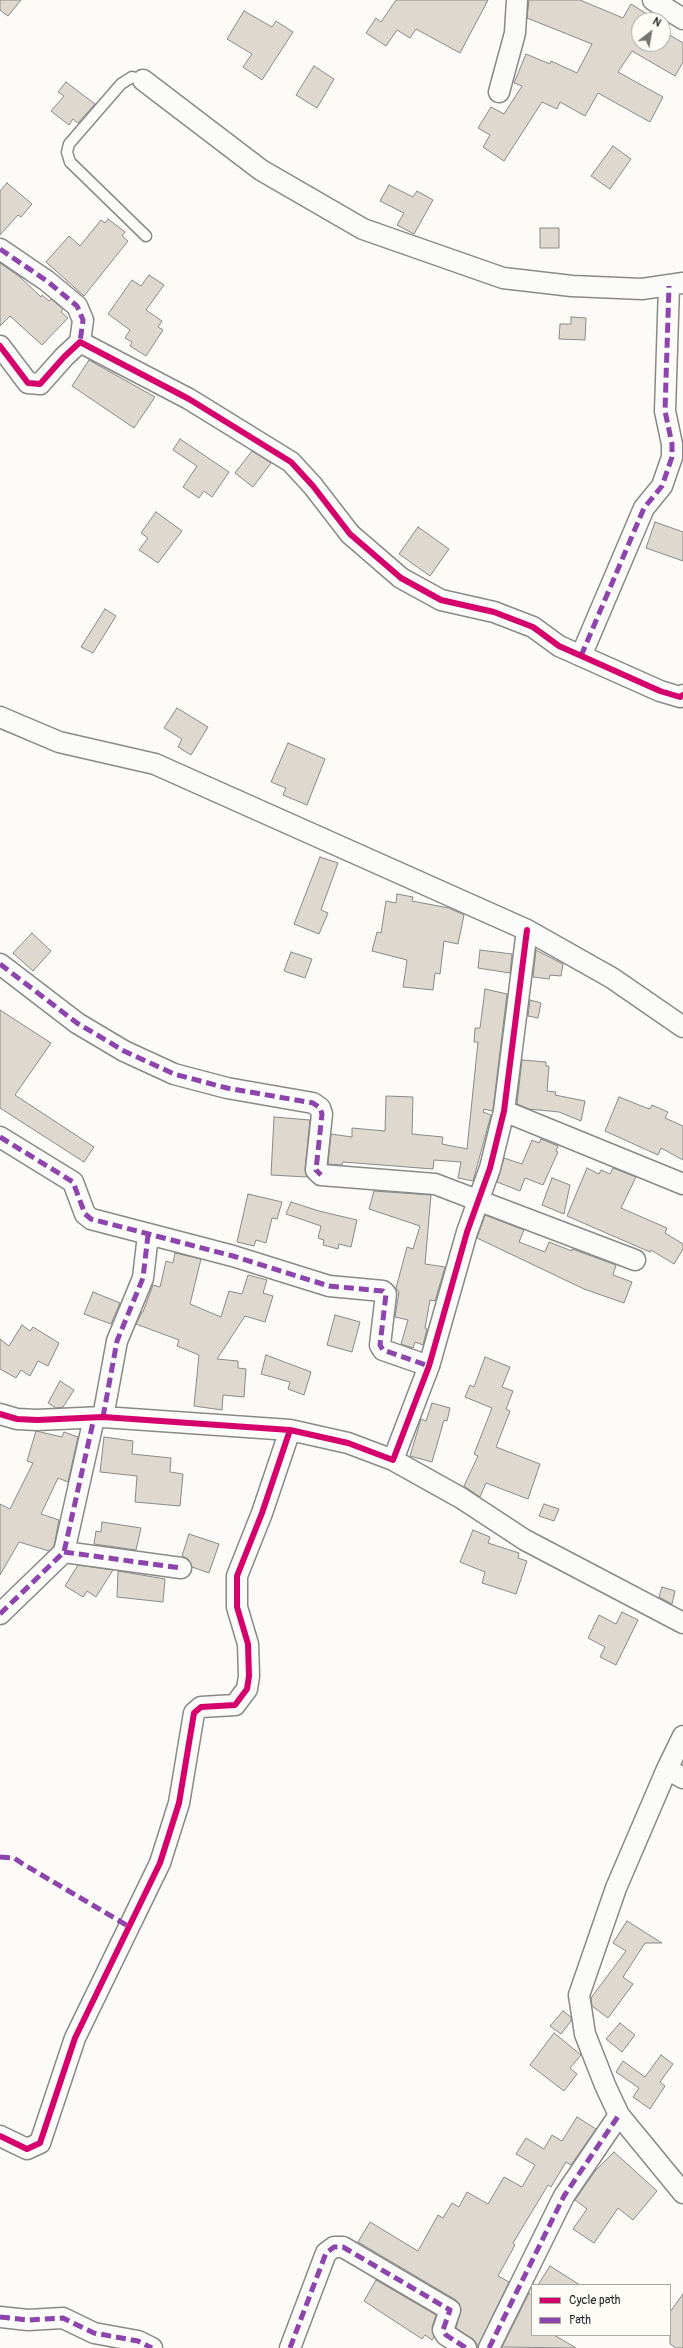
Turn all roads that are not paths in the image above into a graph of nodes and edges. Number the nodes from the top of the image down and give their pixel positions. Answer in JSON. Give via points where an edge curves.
{"nodes":[{"id":1,"x":517,"y":0,"type":"edge"},
{"id":2,"x":653,"y":0,"type":"edge"},
{"id":3,"x":683,"y":19,"type":"edge"},
{"id":4,"x":144,"y":80,"type":"joint"},
{"id":5,"x":499,"y":92,"type":"dead end"},
{"id":6,"x":146,"y":236,"type":"dead end"},
{"id":7,"x":0,"y":249,"type":"edge"},
{"id":8,"x":676,"y":285,"type":"edge"},
{"id":9,"x":80,"y":342,"type":"junction"},
{"id":10,"x":0,"y":346,"type":"edge"},
{"id":11,"x":581,"y":656,"type":"junction"},
{"id":12,"x":683,"y":695,"type":"edge"},
{"id":13,"x":0,"y":717,"type":"edge"},
{"id":14,"x":527,"y":930,"type":"junction"},
{"id":15,"x":0,"y":964,"type":"edge"},
{"id":16,"x":683,"y":1027,"type":"edge"},
{"id":17,"x":504,"y":1111,"type":"junction"},
{"id":18,"x":0,"y":1137,"type":"edge"},
{"id":19,"x":683,"y":1184,"type":"edge"},
{"id":20,"x":479,"y":1201,"type":"junction"},
{"id":21,"x":148,"y":1235,"type":"junction"},
{"id":22,"x":635,"y":1260,"type":"dead end"},
{"id":23,"x":429,"y":1366,"type":"junction"},
{"id":24,"x":0,"y":1414,"type":"edge"},
{"id":25,"x":99,"y":1417,"type":"junction"},
{"id":26,"x":290,"y":1430,"type":"junction"},
{"id":27,"x":393,"y":1460,"type":"junction"},
{"id":28,"x":64,"y":1552,"type":"junction"},
{"id":29,"x":181,"y":1568,"type":"dead end"},
{"id":30,"x":0,"y":1614,"type":"edge"},
{"id":31,"x":683,"y":1623,"type":"edge"},
{"id":32,"x":681,"y":1742,"type":"edge"},
{"id":33,"x":675,"y":1774,"type":"edge"},
{"id":34,"x":619,"y":2115,"type":"junction"},
{"id":35,"x":0,"y":2136,"type":"edge"},
{"id":36,"x":683,"y":2193,"type":"edge"},
{"id":37,"x":0,"y":2317,"type":"edge"},
{"id":38,"x":152,"y":2348,"type":"edge"},
{"id":39,"x":290,"y":2348,"type":"edge"},
{"id":40,"x":466,"y":2348,"type":"edge"},
{"id":41,"x":489,"y":2348,"type":"edge"}],
"edges":[{"from":1,"to":5,"type":"street","via":[[515,33]]},
{"from":2,"to":3,"type":"street"},
{"from":4,"to":6,"type":"lane","via":[[132,77],[121,84],[69,144],[67,152],[70,162]]},
{"from":4,"to":8,"type":"street","via":[[261,170],[363,229],[503,278],[572,286],[642,289]]},
{"from":7,"to":9,"type":"street","via":[[47,281],[77,306],[82,320]]},
{"from":8,"to":11,"type":"street","via":[[665,411],[672,457],[662,486],[644,508]]},
{"from":9,"to":10,"type":"street","via":[[40,384],[28,383]]},
{"from":9,"to":11,"type":"street","via":[[189,399],[291,462],[350,534],[401,578],[441,600],[494,612],[533,627],[559,646]]},
{"from":11,"to":12,"type":"street","via":[[660,691],[680,697]]},
{"from":13,"to":14,"type":"street","via":[[59,742],[155,764]]},
{"from":14,"to":16,"type":"street","via":[[612,978]]},
{"from":14,"to":17,"type":"street"},
{"from":15,"to":20,"type":"street","via":[[77,1023],[124,1051],[174,1074],[227,1088],[313,1103],[320,1108],[322,1114],[316,1170],[321,1175],[435,1184]]},
{"from":17,"to":19,"type":"street"},
{"from":17,"to":20,"type":"street"},
{"from":18,"to":21,"type":"street","via":[[73,1182],[85,1214],[91,1219]]},
{"from":20,"to":22,"type":"street"},
{"from":20,"to":23,"type":"street","via":[[467,1232]]},
{"from":21,"to":23,"type":"street","via":[[233,1256],[329,1286],[383,1291],[386,1294],[380,1345],[383,1350]]},
{"from":21,"to":25,"type":"street","via":[[144,1278],[117,1341]]},
{"from":23,"to":27,"type":"street"},
{"from":24,"to":25,"type":"street","via":[[17,1419],[37,1420]]},
{"from":25,"to":26,"type":"street"},
{"from":25,"to":28,"type":"street"},
{"from":26,"to":27,"type":"street","via":[[348,1443]]},
{"from":26,"to":35,"type":"street","via":[[262,1513],[237,1576],[236,1607],[248,1644],[247,1689],[235,1705],[201,1707],[194,1713],[179,1803],[160,1863],[75,2038],[40,2143],[27,2149]]},
{"from":27,"to":31,"type":"street","via":[[461,1498],[525,1540]]},
{"from":28,"to":29,"type":"street"},
{"from":28,"to":30,"type":"street"},
{"from":32,"to":33,"type":"street"},
{"from":33,"to":34,"type":"street","via":[[616,1888],[579,1995],[585,2034]]},
{"from":34,"to":36,"type":"street"},
{"from":34,"to":41,"type":"street","via":[[564,2196]]},
{"from":37,"to":38,"type":"street","via":[[28,2320],[63,2318],[94,2333],[138,2340]]},
{"from":39,"to":40,"type":"street","via":[[326,2253],[334,2246],[343,2247],[450,2310],[443,2330],[446,2335]]}]}
